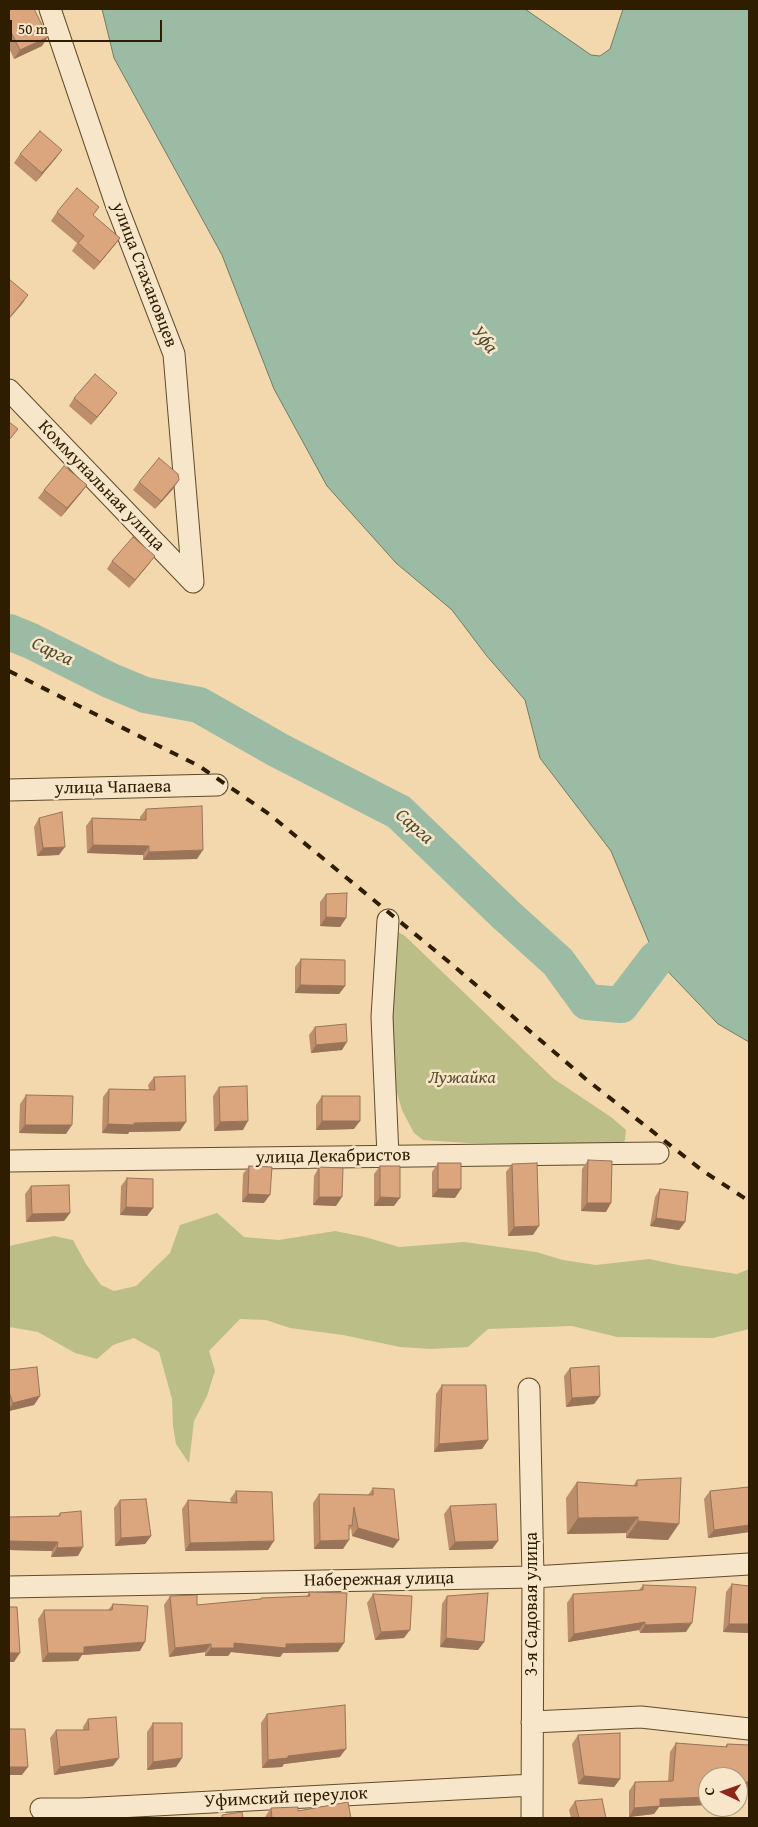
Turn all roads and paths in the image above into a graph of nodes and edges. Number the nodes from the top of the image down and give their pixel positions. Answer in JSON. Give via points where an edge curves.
{"nodes":[{"id":1,"x":50,"y":9,"type":"edge"},
{"id":2,"x":9,"y":390,"type":"edge"},
{"id":3,"x":193,"y":582,"type":"joint"},
{"id":4,"x":217,"y":785,"type":"dead end"},
{"id":5,"x":9,"y":790,"type":"edge"},
{"id":6,"x":388,"y":920,"type":"dead end"},
{"id":7,"x":658,"y":1153,"type":"dead end"},
{"id":8,"x":388,"y":1156,"type":"junction"},
{"id":9,"x":9,"y":1161,"type":"edge"},
{"id":10,"x":529,"y":1389,"type":"dead end"},
{"id":11,"x":749,"y":1564,"type":"edge"},
{"id":12,"x":533,"y":1577,"type":"junction"},
{"id":13,"x":9,"y":1587,"type":"edge"},
{"id":14,"x":532,"y":1722,"type":"junction"},
{"id":15,"x":749,"y":1729,"type":"edge"},
{"id":16,"x":532,"y":1785,"type":"junction"},
{"id":17,"x":40,"y":1809,"type":"dead end"},
{"id":18,"x":80,"y":1814,"type":"edge"},
{"id":19,"x":532,"y":1818,"type":"edge"}],
"edges":[{"from":1,"to":3,"type":"street","name":"улица Стахановцев","via":[[116,204],[174,354]]},
{"from":2,"to":3,"type":"street","name":"Коммунальная улица"},
{"from":4,"to":5,"type":"street","name":"улица Чапаева"},
{"from":6,"to":8,"type":"street","via":[[382,1017]]},
{"from":7,"to":8,"type":"street","name":"улица Декабристов"},
{"from":8,"to":9,"type":"street","name":"улица Декабристов"},
{"from":10,"to":12,"type":"street","name":"3-я Садовая улица"},
{"from":11,"to":12,"type":"street","name":"Набережная улица"},
{"from":12,"to":13,"type":"street","name":"Набережная улица"},
{"from":12,"to":14,"type":"street","name":"3-я Садовая улица"},
{"from":14,"to":15,"type":"street","via":[[641,1717]]},
{"from":14,"to":16,"type":"street","name":"3-я Садовая улица"},
{"from":16,"to":18,"type":"street","name":"Уфимский переулок"},
{"from":16,"to":19,"type":"street","name":"3-я Садовая улица"},
{"from":17,"to":18,"type":"street","name":"Уфимский переулок"}]}
